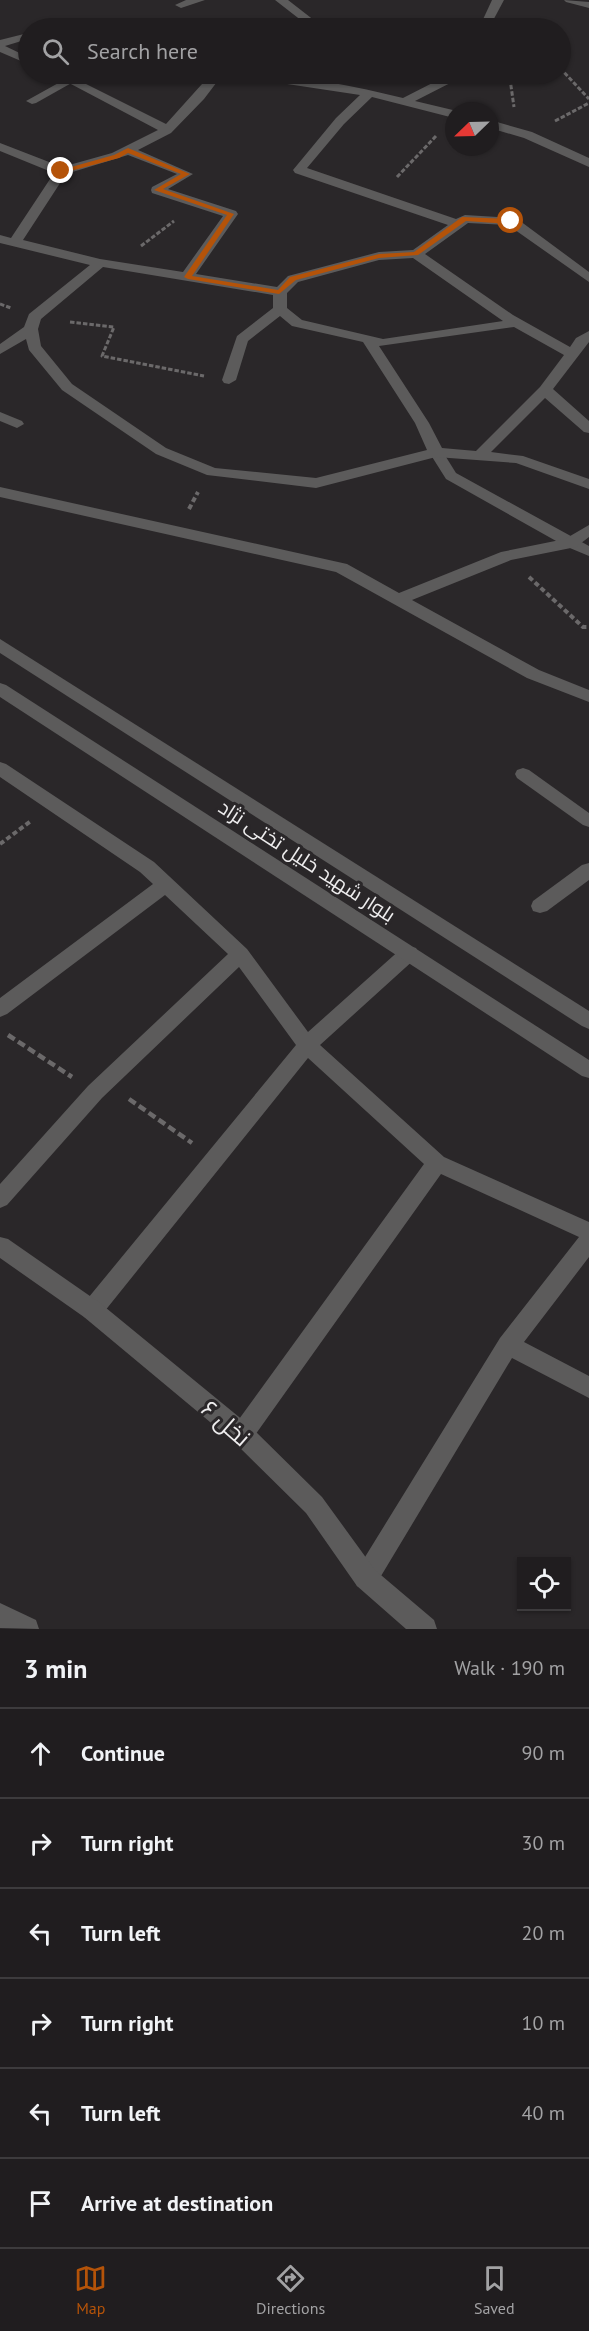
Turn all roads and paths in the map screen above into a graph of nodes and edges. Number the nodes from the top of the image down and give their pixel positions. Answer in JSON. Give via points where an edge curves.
{"nodes":[{"id":1,"x":199,"y":0,"type":"edge"},
{"id":2,"x":281,"y":0,"type":"edge"},
{"id":3,"x":498,"y":0,"type":"edge"},
{"id":4,"x":570,"y":0,"type":"edge"},
{"id":5,"x":589,"y":5,"type":"edge"},
{"id":6,"x":181,"y":6,"type":"dead end"},
{"id":7,"x":305,"y":18,"type":"edge"},
{"id":8,"x":489,"y":18,"type":"edge"},
{"id":9,"x":18,"y":40,"type":"edge"},
{"id":10,"x":0,"y":46,"type":"edge"},
{"id":11,"x":18,"y":56,"type":"edge"},
{"id":12,"x":571,"y":79,"type":"edge"},
{"id":13,"x":62,"y":84,"type":"edge"},
{"id":14,"x":80,"y":84,"type":"edge"},
{"id":15,"x":209,"y":84,"type":"edge"},
{"id":16,"x":311,"y":84,"type":"edge"},
{"id":17,"x":439,"y":84,"type":"edge"},
{"id":18,"x":511,"y":84,"type":"edge"},
{"id":19,"x":369,"y":93,"type":"junction"},
{"id":20,"x":589,"y":99,"type":"edge"},
{"id":21,"x":32,"y":101,"type":"dead end"},
{"id":22,"x":406,"y":101,"type":"junction"},
{"id":23,"x":445,"y":112,"type":"edge"},
{"id":24,"x":499,"y":127,"type":"edge"},
{"id":25,"x":507,"y":129,"type":"junction"},
{"id":26,"x":167,"y":130,"type":"junction"},
{"id":27,"x":439,"y":133,"type":"dead end"},
{"id":28,"x":0,"y":147,"type":"edge"},
{"id":29,"x":128,"y":150,"type":"junction"},
{"id":30,"x":589,"y":163,"type":"edge"},
{"id":31,"x":61,"y":171,"type":"junction"},
{"id":32,"x":378,"y":197,"type":"junction"},
{"id":33,"x":198,"y":203,"type":"junction"},
{"id":34,"x":458,"y":224,"type":"junction"},
{"id":35,"x":0,"y":239,"type":"edge"},
{"id":36,"x":15,"y":242,"type":"junction"},
{"id":37,"x":416,"y":254,"type":"junction"},
{"id":38,"x":100,"y":263,"type":"junction"},
{"id":39,"x":116,"y":265,"type":"junction"},
{"id":40,"x":188,"y":277,"type":"junction"},
{"id":41,"x":589,"y":278,"type":"edge"},
{"id":42,"x":279,"y":292,"type":"junction"},
{"id":43,"x":0,"y":304,"type":"edge"},
{"id":44,"x":280,"y":309,"type":"junction"},
{"id":45,"x":32,"y":323,"type":"junction"},
{"id":46,"x":516,"y":323,"type":"junction"},
{"id":47,"x":589,"y":335,"type":"edge"},
{"id":48,"x":368,"y":340,"type":"junction"},
{"id":49,"x":0,"y":350,"type":"edge"},
{"id":50,"x":571,"y":353,"type":"junction"},
{"id":51,"x":229,"y":380,"type":"joint"},
{"id":52,"x":544,"y":390,"type":"junction"},
{"id":53,"x":0,"y":416,"type":"edge"},
{"id":54,"x":17,"y":424,"type":"dead end"},
{"id":55,"x":589,"y":429,"type":"edge"},
{"id":56,"x":436,"y":452,"type":"junction"},
{"id":57,"x":480,"y":455,"type":"junction"},
{"id":58,"x":212,"y":472,"type":"junction"},
{"id":59,"x":589,"y":484,"type":"edge"},
{"id":60,"x":0,"y":492,"type":"edge"},
{"id":61,"x":589,"y":530,"type":"edge"},
{"id":62,"x":178,"y":532,"type":"junction"},
{"id":63,"x":570,"y":543,"type":"junction"},
{"id":64,"x":589,"y":551,"type":"edge"},
{"id":65,"x":507,"y":556,"type":"junction"},
{"id":66,"x":398,"y":600,"type":"junction"},
{"id":67,"x":589,"y":627,"type":"edge"},
{"id":68,"x":0,"y":645,"type":"edge"},
{"id":69,"x":0,"y":689,"type":"edge"},
{"id":70,"x":589,"y":696,"type":"edge"},
{"id":71,"x":0,"y":768,"type":"edge"},
{"id":72,"x":523,"y":774,"type":"dead end"},
{"id":73,"x":53,"y":805,"type":"junction"},
{"id":74,"x":589,"y":821,"type":"edge"},
{"id":75,"x":0,"y":843,"type":"edge"},
{"id":76,"x":589,"y":870,"type":"edge"},
{"id":77,"x":166,"y":884,"type":"junction"},
{"id":78,"x":540,"y":906,"type":"dead end"},
{"id":79,"x":409,"y":953,"type":"junction"},
{"id":80,"x":240,"y":954,"type":"junction"},
{"id":81,"x":0,"y":1009,"type":"edge"},
{"id":82,"x":589,"y":1021,"type":"edge"},
{"id":83,"x":0,"y":1029,"type":"edge"},
{"id":84,"x":307,"y":1045,"type":"junction"},
{"id":85,"x":589,"y":1070,"type":"edge"},
{"id":86,"x":100,"y":1087,"type":"junction"},
{"id":87,"x":215,"y":1158,"type":"junction"},
{"id":88,"x":437,"y":1164,"type":"junction"},
{"id":89,"x":0,"y":1199,"type":"edge"},
{"id":90,"x":589,"y":1232,"type":"edge"},
{"id":91,"x":589,"y":1241,"type":"edge"},
{"id":92,"x":0,"y":1246,"type":"edge"},
{"id":93,"x":92,"y":1310,"type":"junction"},
{"id":94,"x":508,"y":1345,"type":"junction"},
{"id":95,"x":589,"y":1388,"type":"edge"},
{"id":96,"x":242,"y":1434,"type":"junction"},
{"id":97,"x":366,"y":1578,"type":"junction"},
{"id":98,"x":0,"y":1615,"type":"edge"},
{"id":99,"x":27,"y":1629,"type":"edge"},
{"id":100,"x":425,"y":1629,"type":"edge"}],
"edges":[{"from":1,"to":6,"type":"street"},
{"from":2,"to":7,"type":"street"},
{"from":3,"to":8,"type":"street"},
{"from":4,"to":5,"type":"street"},
{"from":9,"to":10,"type":"street"},
{"from":10,"to":11,"type":"street"},
{"from":12,"to":20,"type":"path"},
{"from":13,"to":21,"type":"lane"},
{"from":14,"to":26,"type":"street"},
{"from":15,"to":26,"type":"street"},
{"from":16,"to":19,"type":"street"},
{"from":17,"to":22,"type":"street"},
{"from":18,"to":25,"type":"path","via":[[515,105]]},
{"from":19,"to":22,"type":"street"},
{"from":19,"to":32,"type":"street","via":[[299,170]]},
{"from":22,"to":23,"type":"street"},
{"from":24,"to":25,"type":"street"},
{"from":25,"to":30,"type":"street"},
{"from":26,"to":29,"type":"street"},
{"from":27,"to":32,"type":"path"},
{"from":28,"to":31,"type":"street"},
{"from":29,"to":31,"type":"street"},
{"from":29,"to":33,"type":"street","via":[[187,174],[157,190]]},
{"from":31,"to":36,"type":"street"},
{"from":32,"to":34,"type":"street"},
{"from":33,"to":39,"type":"path"},
{"from":33,"to":40,"type":"street","via":[[231,214]]},
{"from":34,"to":37,"type":"street"},
{"from":34,"to":41,"type":"street","via":[[465,219],[511,221]]},
{"from":35,"to":36,"type":"street"},
{"from":36,"to":38,"type":"street"},
{"from":37,"to":42,"type":"street","via":[[379,256],[293,279]]},
{"from":37,"to":46,"type":"street"},
{"from":38,"to":39,"type":"street"},
{"from":38,"to":45,"type":"street"},
{"from":39,"to":40,"type":"street"},
{"from":40,"to":42,"type":"street"},
{"from":42,"to":44,"type":"street"},
{"from":43,"to":45,"type":"path"},
{"from":44,"to":48,"type":"street","via":[[297,322]]},
{"from":44,"to":51,"type":"street","via":[[242,339]]},
{"from":45,"to":49,"type":"street"},
{"from":45,"to":51,"type":"path","via":[[114,327],[102,356]]},
{"from":45,"to":58,"type":"street","via":[[34,347],[67,387],[161,451]]},
{"from":46,"to":48,"type":"street","via":[[383,343]]},
{"from":46,"to":50,"type":"street"},
{"from":47,"to":50,"type":"street"},
{"from":48,"to":56,"type":"street","via":[[422,423]]},
{"from":50,"to":52,"type":"street"},
{"from":52,"to":55,"type":"street"},
{"from":52,"to":57,"type":"street"},
{"from":53,"to":54,"type":"lane"},
{"from":56,"to":57,"type":"street"},
{"from":56,"to":58,"type":"street","via":[[316,483]]},
{"from":56,"to":63,"type":"lane","via":[[451,476]]},
{"from":57,"to":59,"type":"street","via":[[518,459]]},
{"from":58,"to":62,"type":"path"},
{"from":60,"to":62,"type":"street"},
{"from":61,"to":63,"type":"street"},
{"from":62,"to":66,"type":"street","via":[[341,568]]},
{"from":63,"to":64,"type":"lane"},
{"from":63,"to":65,"type":"street"},
{"from":65,"to":66,"type":"street"},
{"from":65,"to":67,"type":"path","via":[[583,627]]},
{"from":66,"to":70,"type":"street","via":[[532,674]]},
{"from":68,"to":82,"type":"street","name":"بلوار شهید خلیل تختی نژاد"},
{"from":69,"to":79,"type":"street","name":"بلوار شهید خلیل تختی نژاد"},
{"from":71,"to":73,"type":"street"},
{"from":72,"to":74,"type":"lane"},
{"from":73,"to":75,"type":"path"},
{"from":73,"to":77,"type":"street","via":[[147,867]]},
{"from":76,"to":78,"type":"street"},
{"from":77,"to":80,"type":"street"},
{"from":77,"to":81,"type":"street"},
{"from":79,"to":84,"type":"street"},
{"from":79,"to":85,"type":"street","name":"بلوار شهید خلیل تختی نژاد"},
{"from":80,"to":84,"type":"street"},
{"from":80,"to":86,"type":"street"},
{"from":83,"to":86,"type":"path"},
{"from":84,"to":87,"type":"street"},
{"from":84,"to":88,"type":"street"},
{"from":86,"to":87,"type":"path"},
{"from":86,"to":89,"type":"street"},
{"from":87,"to":93,"type":"street"},
{"from":88,"to":90,"type":"street"},
{"from":88,"to":96,"type":"street"},
{"from":91,"to":94,"type":"street"},
{"from":92,"to":93,"type":"street","name":"نخل ۶"},
{"from":93,"to":96,"type":"street","name":"نخل ۶"},
{"from":94,"to":95,"type":"street"},
{"from":94,"to":97,"type":"street"},
{"from":96,"to":97,"type":"street","name":"نخل ۶","via":[[314,1505]]},
{"from":97,"to":100,"type":"street","name":"نخل ۶"},
{"from":98,"to":99,"type":"street"}]}
